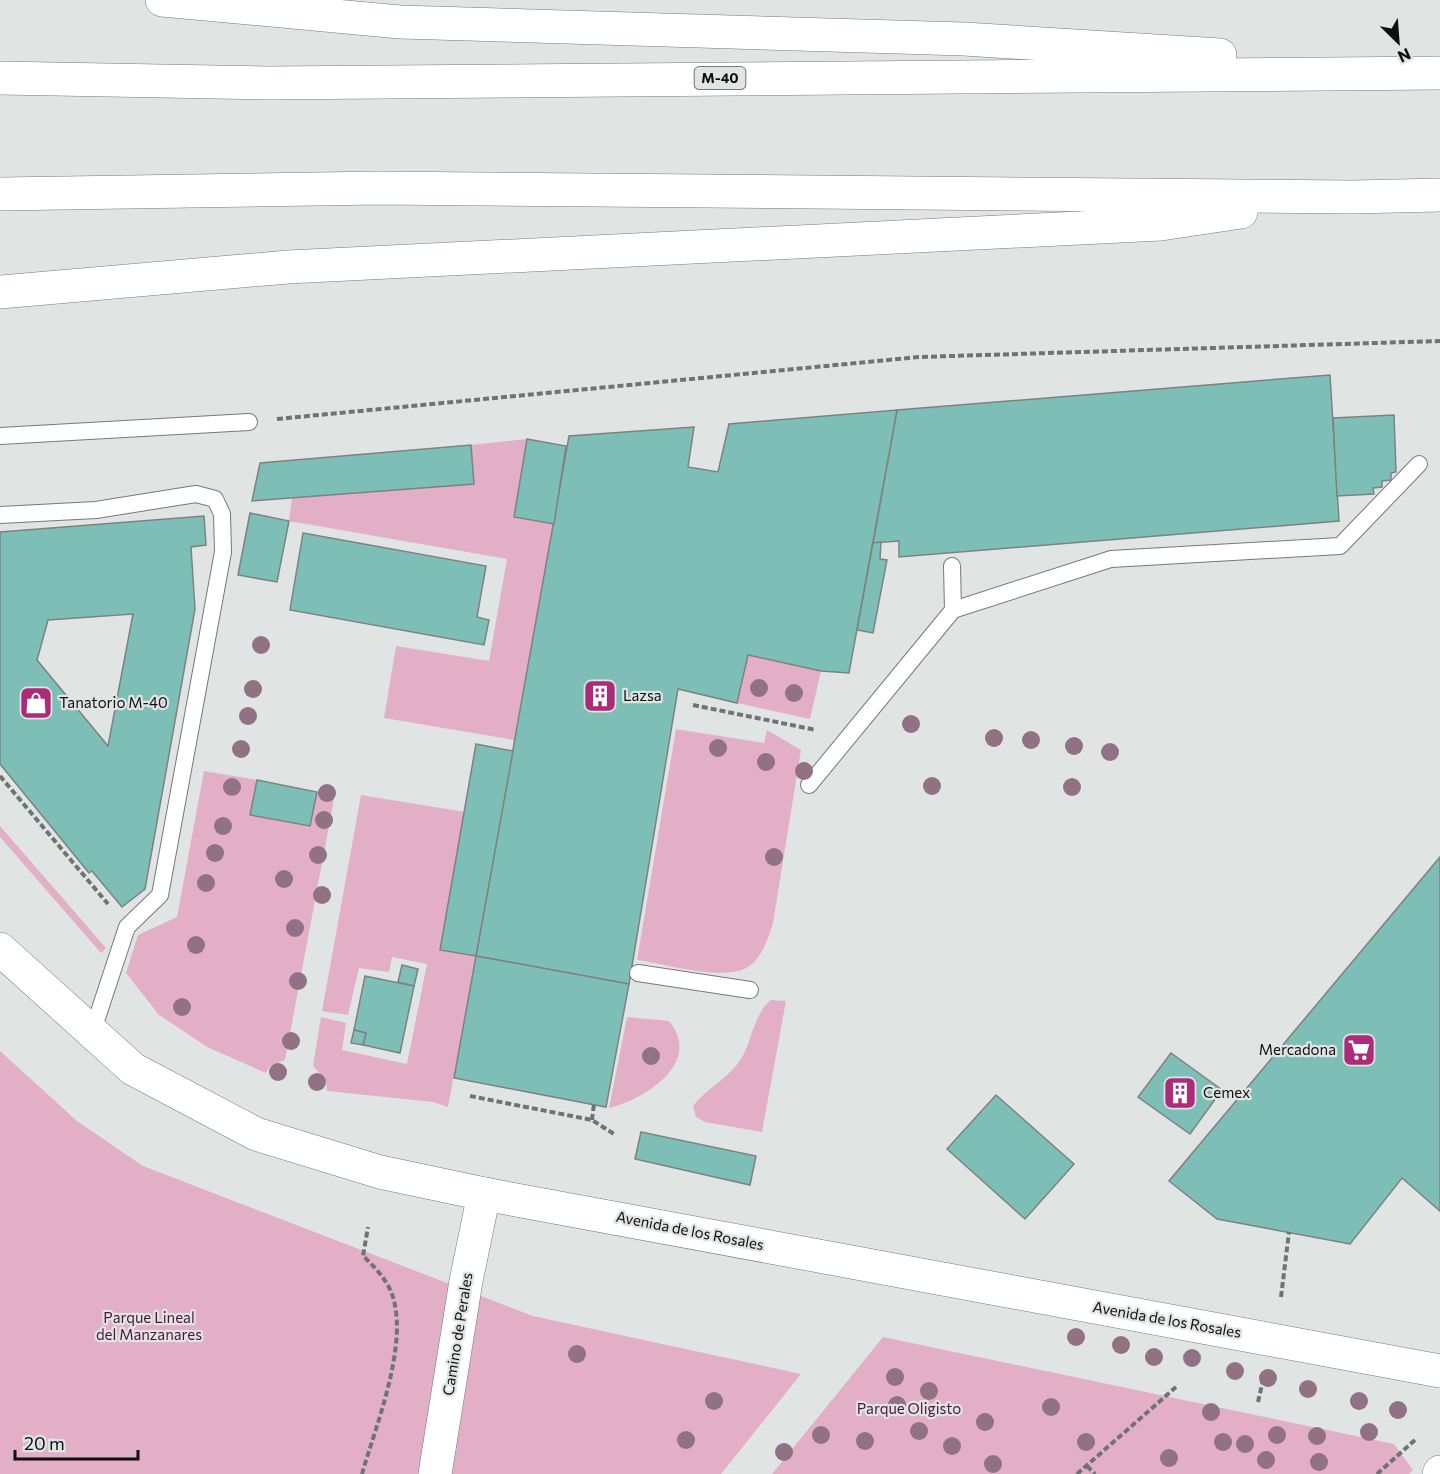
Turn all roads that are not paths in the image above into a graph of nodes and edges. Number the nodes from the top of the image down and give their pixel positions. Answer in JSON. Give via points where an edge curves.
{"nodes":[{"id":1,"x":162,"y":0,"type":"edge"},
{"id":2,"x":1440,"y":71,"type":"edge"},
{"id":3,"x":0,"y":78,"type":"edge"},
{"id":4,"x":0,"y":194,"type":"edge"},
{"id":5,"x":1440,"y":195,"type":"edge"},
{"id":6,"x":1353,"y":197,"type":"junction"},
{"id":7,"x":0,"y":292,"type":"edge"},
{"id":8,"x":249,"y":422,"type":"road end"},
{"id":9,"x":0,"y":436,"type":"edge"},
{"id":10,"x":1419,"y":464,"type":"dead end"},
{"id":11,"x":0,"y":515,"type":"edge"},
{"id":12,"x":952,"y":566,"type":"dead end"},
{"id":13,"x":953,"y":610,"type":"junction"},
{"id":14,"x":809,"y":784,"type":"dead end"},
{"id":15,"x":0,"y":949,"type":"edge"},
{"id":16,"x":638,"y":973,"type":"dead end"},
{"id":17,"x":750,"y":990,"type":"dead end"},
{"id":18,"x":92,"y":1033,"type":"junction"},
{"id":19,"x":484,"y":1194,"type":"junction"},
{"id":20,"x":1440,"y":1371,"type":"edge"},
{"id":21,"x":435,"y":1474,"type":"edge"}],
"edges":[{"from":1,"to":2,"type":"main road","via":[[400,22],[964,39]]},
{"from":2,"to":3,"type":"main road","number":"M-40","via":[[267,83]]},
{"from":4,"to":6,"type":"main road","via":[[379,188]]},
{"from":5,"to":6,"type":"main road"},
{"from":6,"to":7,"type":"main road","via":[[1161,224],[288,267]]},
{"from":8,"to":9,"type":"lane"},
{"from":10,"to":13,"type":"lane","via":[[1340,546],[1111,559]]},
{"from":11,"to":18,"type":"lane","via":[[96,510],[196,494],[215,499],[222,514],[223,552],[160,896],[126,927]]},
{"from":12,"to":13,"type":"lane"},
{"from":13,"to":14,"type":"lane"},
{"from":15,"to":18,"type":"main road","name":"Avenida de los Rosales"},
{"from":16,"to":17,"type":"lane"},
{"from":18,"to":19,"type":"main road","name":"Avenida de los Rosales","via":[[134,1070],[256,1134],[380,1172]]},
{"from":19,"to":20,"type":"main road","name":"Avenida de los Rosales"},
{"from":19,"to":21,"type":"main road","name":"Camino de Perales"}]}
